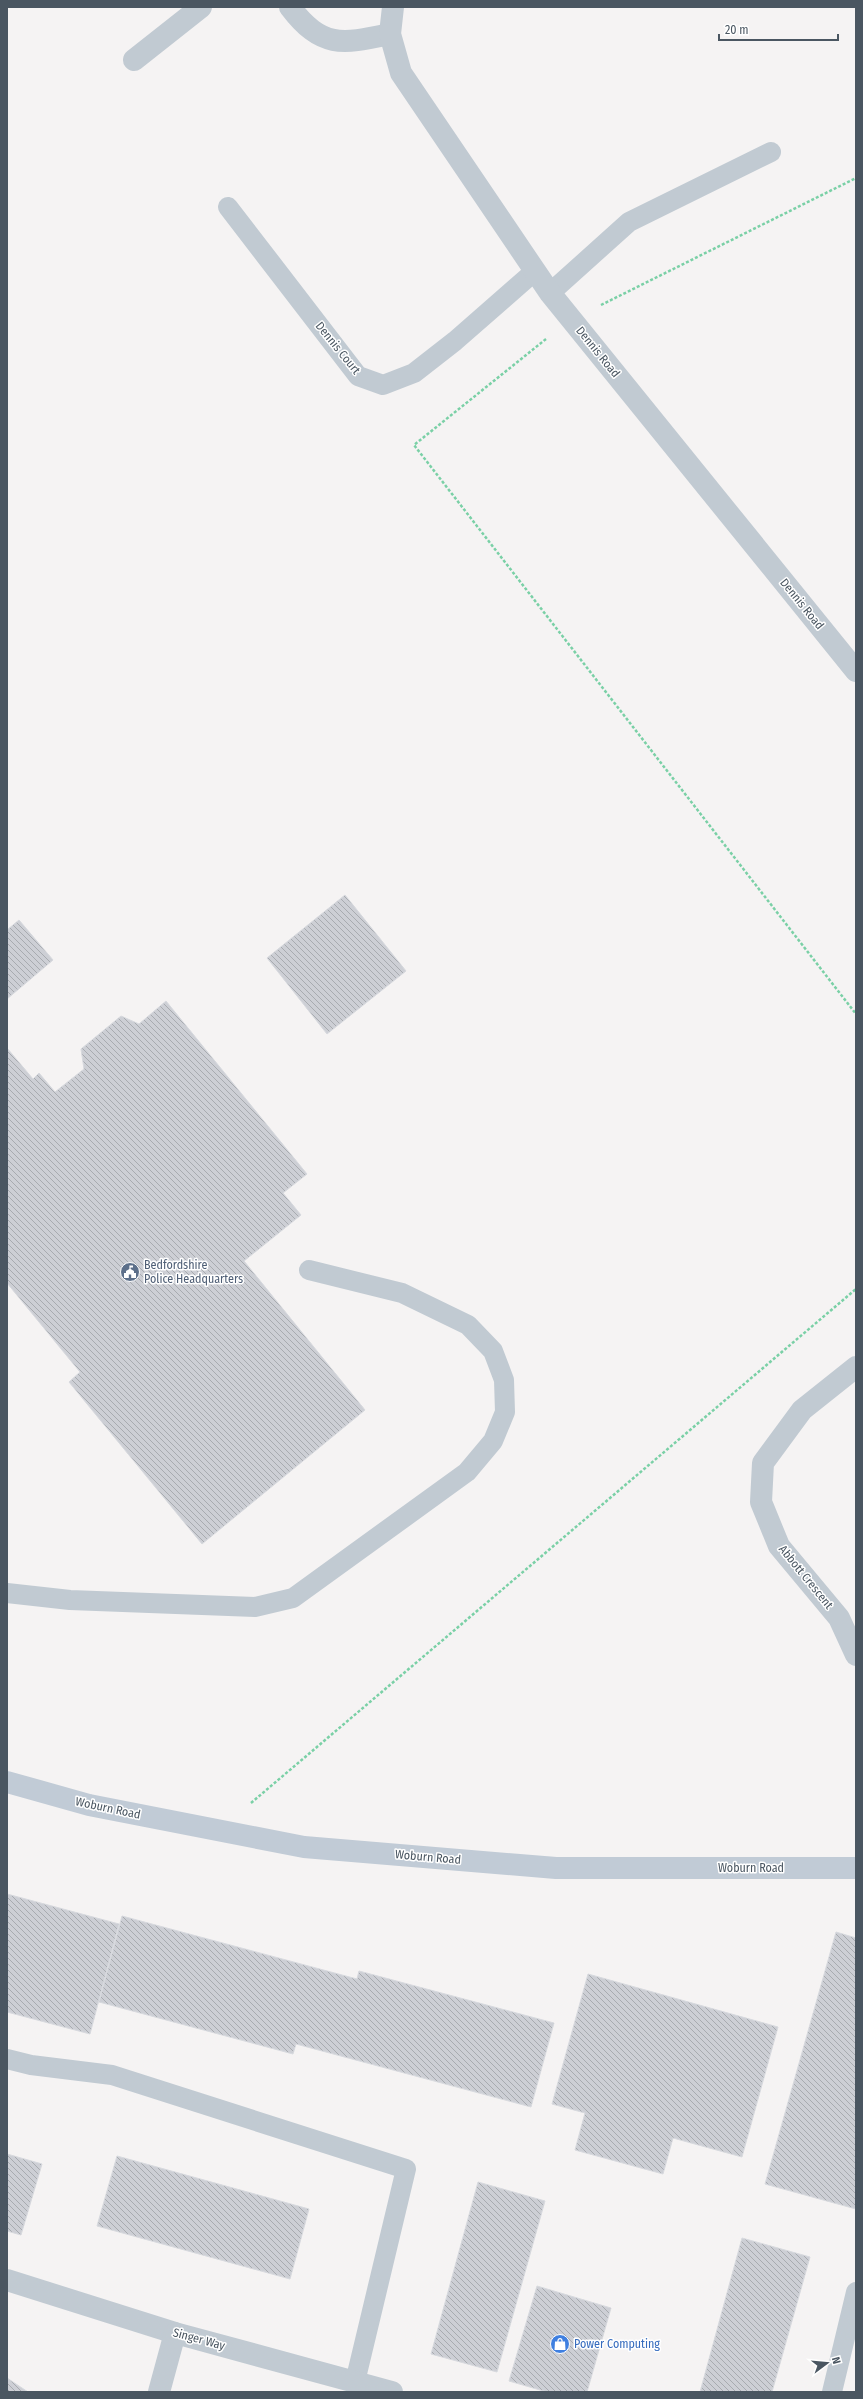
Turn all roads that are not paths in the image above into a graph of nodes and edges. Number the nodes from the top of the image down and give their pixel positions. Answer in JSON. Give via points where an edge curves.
{"nodes":[{"id":1,"x":201,"y":7,"type":"edge"},
{"id":2,"x":290,"y":7,"type":"edge"},
{"id":3,"x":392,"y":7,"type":"edge"},
{"id":4,"x":390,"y":34,"type":"junction"},
{"id":5,"x":134,"y":60,"type":"dead end"},
{"id":6,"x":771,"y":152,"type":"dead end"},
{"id":7,"x":228,"y":207,"type":"dead end"},
{"id":8,"x":535,"y":271,"type":"junction"},
{"id":9,"x":550,"y":294,"type":"junction"},
{"id":10,"x":856,"y":671,"type":"edge"},
{"id":11,"x":309,"y":1270,"type":"dead end"},
{"id":12,"x":856,"y":1367,"type":"edge"},
{"id":13,"x":7,"y":1593,"type":"edge"},
{"id":14,"x":856,"y":1655,"type":"edge"},
{"id":15,"x":7,"y":1782,"type":"edge"},
{"id":16,"x":856,"y":1868,"type":"edge"},
{"id":17,"x":7,"y":2059,"type":"edge"},
{"id":18,"x":7,"y":2280,"type":"edge"},
{"id":19,"x":856,"y":2292,"type":"edge"},
{"id":20,"x":175,"y":2333,"type":"junction"},
{"id":21,"x":355,"y":2382,"type":"junction"},
{"id":22,"x":159,"y":2392,"type":"edge"},
{"id":23,"x":392,"y":2392,"type":"edge"},
{"id":24,"x":832,"y":2392,"type":"edge"}],
"edges":[{"from":1,"to":5,"type":"street"},
{"from":2,"to":4,"type":"street","via":[[300,20],[323,38],[350,42]]},
{"from":3,"to":4,"type":"street","name":"Dennis Road"},
{"from":4,"to":8,"type":"street","name":"Dennis Road","via":[[401,73]]},
{"from":6,"to":9,"type":"lane","via":[[629,222]]},
{"from":7,"to":8,"type":"lane","name":"Dennis Court","via":[[358,376],[383,385],[414,373]]},
{"from":8,"to":9,"type":"street","name":"Dennis Road"},
{"from":9,"to":10,"type":"street","name":"Dennis Road"},
{"from":11,"to":13,"type":"lane","via":[[402,1293],[468,1325],[493,1351],[504,1380],[504,1412],[493,1441],[467,1472],[293,1598],[255,1607],[70,1600]]},
{"from":12,"to":14,"type":"street","name":"Abbott Crescent","via":[[802,1410],[763,1463],[761,1502],[779,1546],[840,1618]]},
{"from":15,"to":16,"type":"main road","name":"Woburn Road","via":[[89,1806],[304,1847],[556,1868]]},
{"from":17,"to":21,"type":"lane","via":[[31,2065],[112,2076],[406,2169]]},
{"from":18,"to":20,"type":"street","name":"Singer Way"},
{"from":19,"to":24,"type":"lane"},
{"from":20,"to":21,"type":"street","name":"Singer Way"},
{"from":20,"to":22,"type":"street"},
{"from":21,"to":23,"type":"street","name":"Singer Way"}]}
